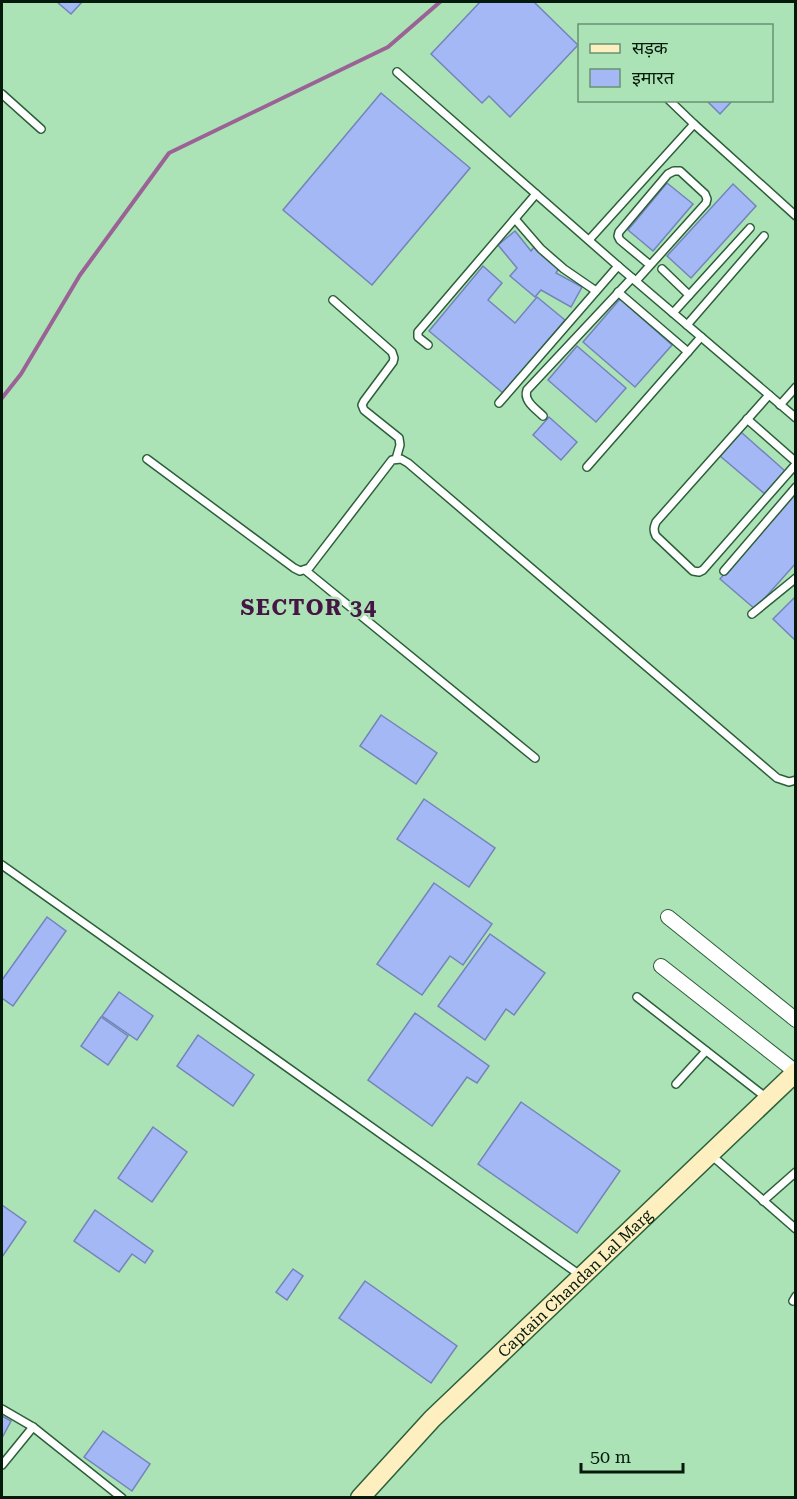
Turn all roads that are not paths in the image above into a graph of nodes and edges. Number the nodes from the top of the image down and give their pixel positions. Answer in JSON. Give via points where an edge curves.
{"nodes":[{"id":1,"x":398,"y":72,"type":"dead end"},
{"id":2,"x":2,"y":94,"type":"edge"},
{"id":3,"x":671,"y":102,"type":"edge"},
{"id":4,"x":694,"y":124,"type":"junction"},
{"id":5,"x":41,"y":129,"type":"dead end"},
{"id":6,"x":536,"y":194,"type":"junction"},
{"id":7,"x":795,"y":216,"type":"edge"},
{"id":8,"x":515,"y":219,"type":"junction"},
{"id":9,"x":750,"y":228,"type":"dead end"},
{"id":10,"x":764,"y":236,"type":"dead end"},
{"id":11,"x":589,"y":240,"type":"junction"},
{"id":12,"x":650,"y":265,"type":"junction"},
{"id":13,"x":618,"y":266,"type":"junction"},
{"id":14,"x":662,"y":269,"type":"dead end"},
{"id":15,"x":634,"y":280,"type":"junction"},
{"id":16,"x":596,"y":291,"type":"junction"},
{"id":17,"x":618,"y":292,"type":"junction"},
{"id":18,"x":689,"y":295,"type":"junction"},
{"id":19,"x":333,"y":300,"type":"dead end"},
{"id":20,"x":673,"y":313,"type":"junction"},
{"id":21,"x":687,"y":325,"type":"junction"},
{"id":22,"x":701,"y":337,"type":"junction"},
{"id":23,"x":428,"y":345,"type":"dead end"},
{"id":24,"x":688,"y":352,"type":"junction"},
{"id":25,"x":795,"y":387,"type":"edge"},
{"id":26,"x":769,"y":395,"type":"junction"},
{"id":27,"x":499,"y":403,"type":"dead end"},
{"id":28,"x":780,"y":405,"type":"junction"},
{"id":29,"x":543,"y":416,"type":"dead end"},
{"id":30,"x":795,"y":418,"type":"edge"},
{"id":31,"x":747,"y":419,"type":"junction"},
{"id":32,"x":147,"y":459,"type":"dead end"},
{"id":33,"x":396,"y":459,"type":"junction"},
{"id":34,"x":795,"y":463,"type":"edge"},
{"id":35,"x":587,"y":467,"type":"dead end"},
{"id":36,"x":795,"y":487,"type":"edge"},
{"id":37,"x":305,"y":570,"type":"junction"},
{"id":38,"x":724,"y":571,"type":"dead end"},
{"id":39,"x":795,"y":578,"type":"edge"},
{"id":40,"x":752,"y":614,"type":"dead end"},
{"id":41,"x":535,"y":758,"type":"dead end"},
{"id":42,"x":795,"y":780,"type":"edge"},
{"id":43,"x":2,"y":865,"type":"edge"},
{"id":44,"x":668,"y":917,"type":"dead end"},
{"id":45,"x":661,"y":966,"type":"dead end"},
{"id":46,"x":637,"y":997,"type":"dead end"},
{"id":47,"x":795,"y":1020,"type":"edge"},
{"id":48,"x":706,"y":1051,"type":"junction"},
{"id":49,"x":795,"y":1072,"type":"edge"},
{"id":50,"x":676,"y":1084,"type":"dead end"},
{"id":51,"x":768,"y":1099,"type":"junction"},
{"id":52,"x":710,"y":1154,"type":"junction"},
{"id":53,"x":795,"y":1172,"type":"edge"},
{"id":54,"x":763,"y":1201,"type":"junction"},
{"id":55,"x":795,"y":1229,"type":"edge"},
{"id":56,"x":582,"y":1276,"type":"junction"},
{"id":57,"x":2,"y":1409,"type":"edge"},
{"id":58,"x":33,"y":1427,"type":"junction"},
{"id":59,"x":2,"y":1465,"type":"edge"},
{"id":60,"x":122,"y":1497,"type":"edge"},
{"id":61,"x":360,"y":1497,"type":"edge"}],
"edges":[{"from":1,"to":6,"type":"lane"},
{"from":2,"to":5,"type":"lane"},
{"from":3,"to":4,"type":"lane"},
{"from":4,"to":7,"type":"lane"},
{"from":4,"to":11,"type":"lane"},
{"from":6,"to":8,"type":"lane"},
{"from":6,"to":11,"type":"lane"},
{"from":8,"to":16,"type":"lane","via":[[564,269]]},
{"from":8,"to":23,"type":"lane","via":[[418,332],[418,337]]},
{"from":9,"to":18,"type":"lane"},
{"from":10,"to":21,"type":"lane"},
{"from":11,"to":13,"type":"lane"},
{"from":12,"to":12,"type":"lane","via":[[706,203],[705,194],[680,171],[668,174],[619,232],[620,240]]},
{"from":12,"to":15,"type":"lane"},
{"from":13,"to":15,"type":"lane"},
{"from":13,"to":16,"type":"lane"},
{"from":14,"to":18,"type":"lane"},
{"from":15,"to":17,"type":"lane"},
{"from":15,"to":20,"type":"lane"},
{"from":16,"to":27,"type":"lane"},
{"from":17,"to":24,"type":"lane"},
{"from":17,"to":29,"type":"lane","via":[[525,393]]},
{"from":18,"to":20,"type":"lane"},
{"from":19,"to":33,"type":"lane","via":[[392,352],[393,362],[362,405],[399,438]]},
{"from":20,"to":21,"type":"lane"},
{"from":21,"to":22,"type":"lane"},
{"from":22,"to":24,"type":"lane"},
{"from":22,"to":26,"type":"lane"},
{"from":24,"to":35,"type":"lane"},
{"from":25,"to":28,"type":"lane"},
{"from":26,"to":28,"type":"lane"},
{"from":26,"to":31,"type":"lane"},
{"from":28,"to":30,"type":"lane"},
{"from":31,"to":34,"type":"lane"},
{"from":31,"to":34,"type":"lane","via":[[654,526],[656,536],[693,571],[703,570]]},
{"from":32,"to":37,"type":"lane","via":[[294,568]]},
{"from":33,"to":37,"type":"lane"},
{"from":33,"to":42,"type":"lane","via":[[408,463],[777,778]]},
{"from":36,"to":38,"type":"lane"},
{"from":37,"to":41,"type":"lane"},
{"from":39,"to":40,"type":"lane"},
{"from":43,"to":56,"type":"lane"},
{"from":44,"to":47,"type":"street"},
{"from":45,"to":49,"type":"street"},
{"from":46,"to":48,"type":"lane"},
{"from":48,"to":50,"type":"lane"},
{"from":48,"to":51,"type":"lane"},
{"from":49,"to":51,"type":"street","name":"Captain Chandan Lal Marg"},
{"from":51,"to":52,"type":"street","name":"Captain Chandan Lal Marg"},
{"from":52,"to":54,"type":"lane"},
{"from":52,"to":56,"type":"street","name":"Captain Chandan Lal Marg"},
{"from":53,"to":54,"type":"lane"},
{"from":54,"to":55,"type":"lane"},
{"from":56,"to":61,"type":"street","name":"Captain Chandan Lal Marg","via":[[432,1419]]},
{"from":57,"to":58,"type":"lane"},
{"from":58,"to":59,"type":"lane"},
{"from":58,"to":60,"type":"lane"}]}
